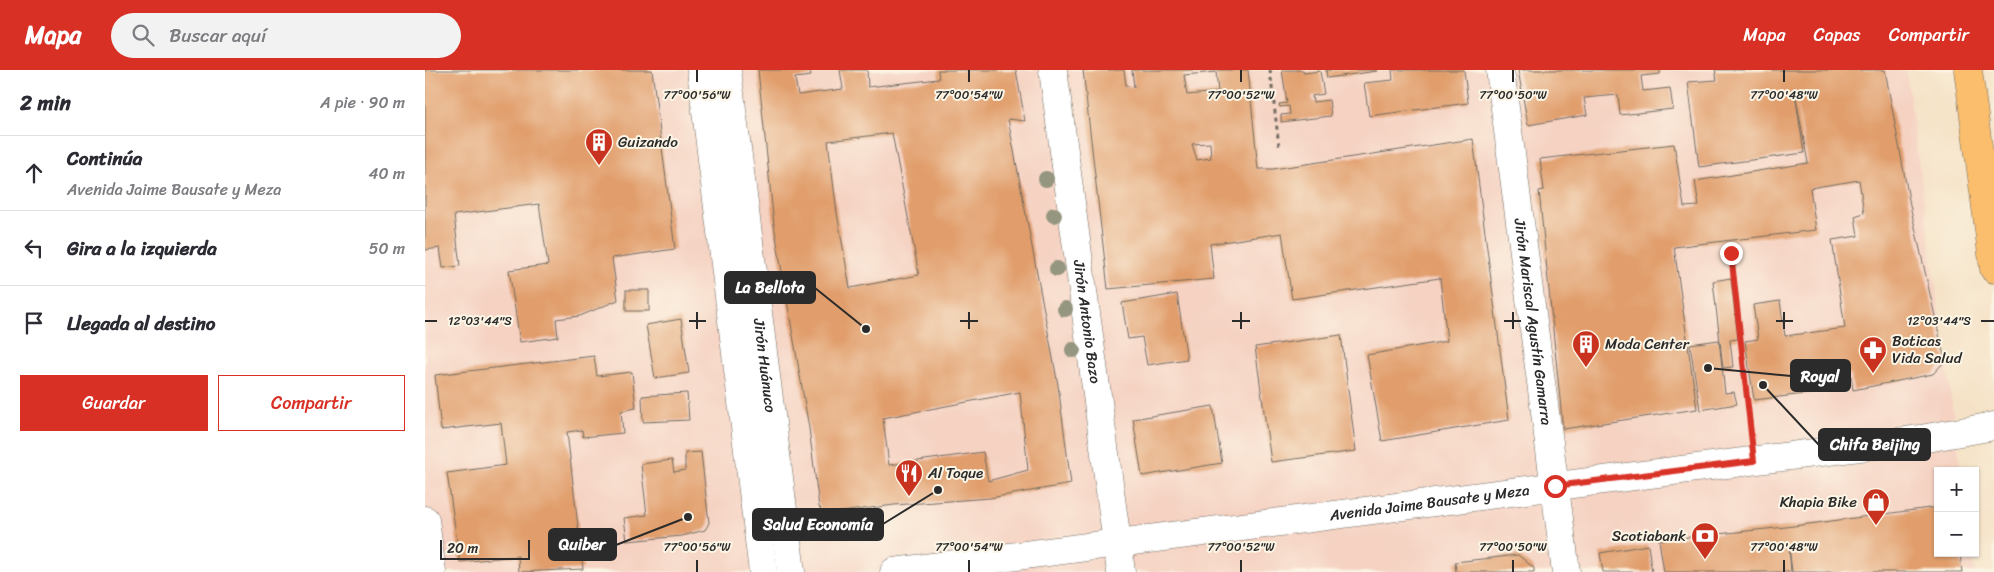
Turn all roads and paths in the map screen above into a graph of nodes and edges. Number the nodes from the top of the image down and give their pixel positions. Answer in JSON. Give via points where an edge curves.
{"nodes":[{"id":1,"x":701,"y":70,"type":"edge"},
{"id":2,"x":727,"y":70,"type":"edge"},
{"id":3,"x":1053,"y":70,"type":"edge"},
{"id":4,"x":1270,"y":70,"type":"edge"},
{"id":5,"x":1500,"y":70,"type":"edge"},
{"id":6,"x":1968,"y":70,"type":"edge"},
{"id":7,"x":1279,"y":146,"type":"dead end"},
{"id":8,"x":1731,"y":253,"type":"dead end"},
{"id":9,"x":1994,"y":269,"type":"edge"},
{"id":10,"x":1994,"y":426,"type":"edge"},
{"id":11,"x":1754,"y":461,"type":"junction"},
{"id":12,"x":1555,"y":486,"type":"junction"},
{"id":13,"x":425,"y":520,"type":"edge"},
{"id":14,"x":1117,"y":543,"type":"junction"},
{"id":15,"x":432,"y":572,"type":"edge"},
{"id":16,"x":763,"y":572,"type":"edge"},
{"id":17,"x":791,"y":572,"type":"edge"},
{"id":18,"x":894,"y":572,"type":"edge"},
{"id":19,"x":1121,"y":572,"type":"edge"},
{"id":20,"x":1567,"y":572,"type":"edge"}],
"edges":[{"from":1,"to":16,"type":"street","name":"Jirón Huánuco"},
{"from":2,"to":17,"type":"street","name":"Jirón Huánuco"},
{"from":3,"to":14,"type":"street","name":"Jirón Antonio Bazo"},
{"from":4,"to":7,"type":"path"},
{"from":5,"to":12,"type":"street","name":"Jirón Mariscal Agustín Gamarra"},
{"from":6,"to":9,"type":"main road"},
{"from":8,"to":11,"type":"path"},
{"from":10,"to":11,"type":"street","name":"Avenida Jaime Bausate y Meza"},
{"from":11,"to":12,"type":"street","name":"Avenida Jaime Bausate y Meza"},
{"from":12,"to":14,"type":"street","name":"Avenida Jaime Bausate y Meza"},
{"from":12,"to":20,"type":"street","name":"Jirón Mariscal Agustín Gamarra"},
{"from":13,"to":15,"type":"street"},
{"from":14,"to":18,"type":"street","name":"Avenida Jaime Bausate y Meza"},
{"from":14,"to":19,"type":"street","name":"Jirón Antonio Bazo"}]}
